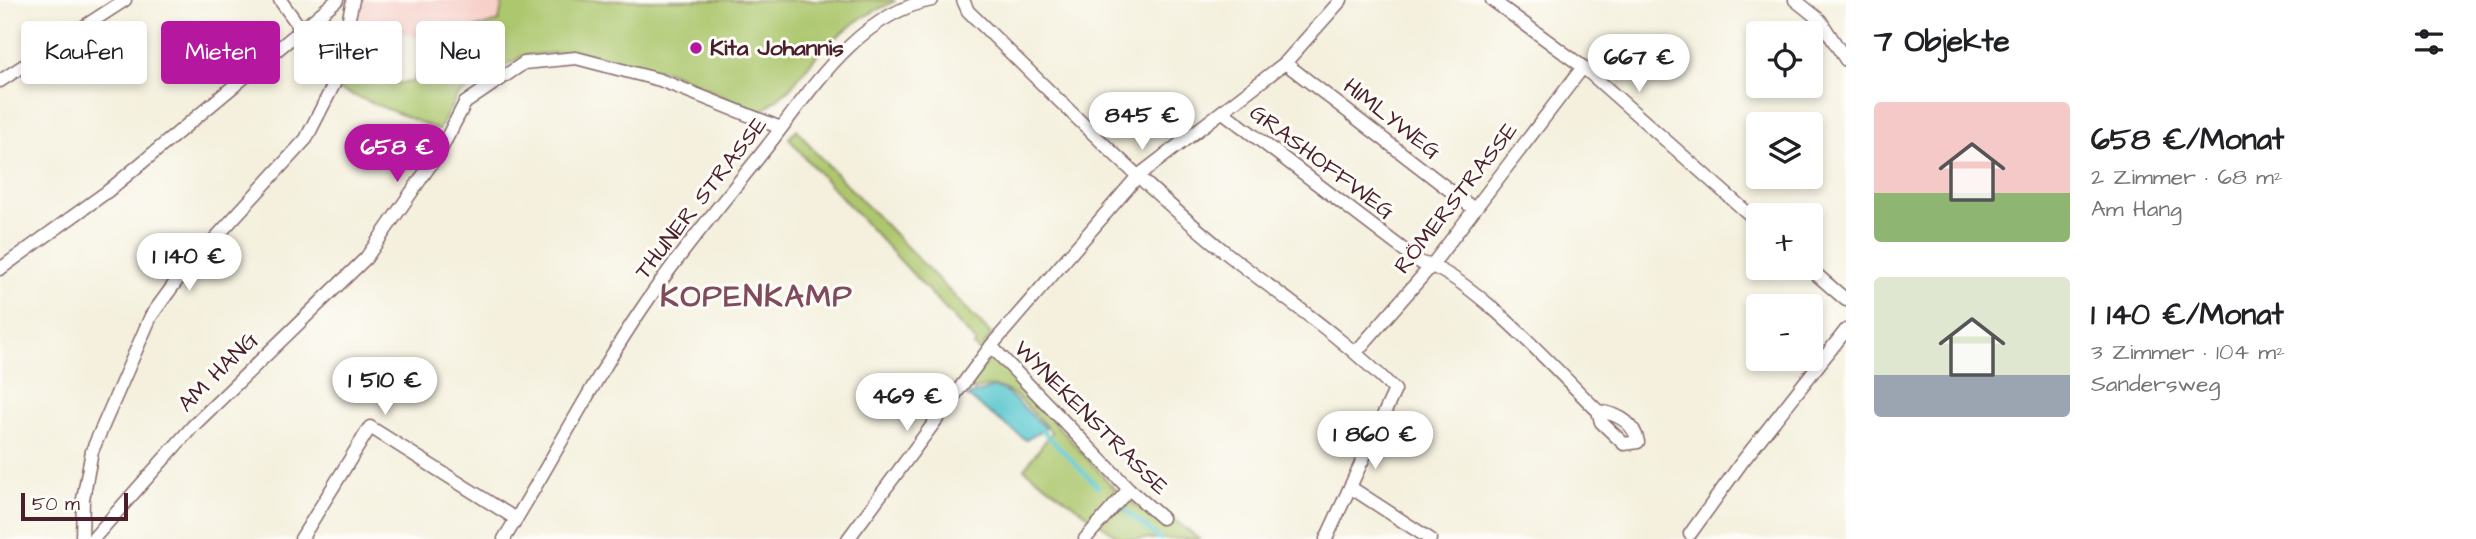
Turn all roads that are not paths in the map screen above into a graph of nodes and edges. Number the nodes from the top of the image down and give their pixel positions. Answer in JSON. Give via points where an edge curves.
{"nodes":[{"id":1,"x":125,"y":0,"type":"edge"},
{"id":2,"x":280,"y":0,"type":"edge"},
{"id":3,"x":337,"y":0,"type":"edge"},
{"id":4,"x":353,"y":0,"type":"edge"},
{"id":5,"x":932,"y":0,"type":"edge"},
{"id":6,"x":963,"y":0,"type":"edge"},
{"id":7,"x":1341,"y":0,"type":"edge"},
{"id":8,"x":1492,"y":0,"type":"edge"},
{"id":9,"x":1796,"y":0,"type":"edge"},
{"id":10,"x":912,"y":2,"type":"edge"},
{"id":11,"x":295,"y":21,"type":"edge"},
{"id":12,"x":311,"y":21,"type":"edge"},
{"id":13,"x":294,"y":35,"type":"edge"},
{"id":14,"x":1846,"y":60,"type":"edge"},
{"id":15,"x":1285,"y":63,"type":"junction"},
{"id":16,"x":1583,"y":67,"type":"junction"},
{"id":17,"x":0,"y":81,"type":"edge"},
{"id":18,"x":1223,"y":112,"type":"junction"},
{"id":19,"x":781,"y":128,"type":"junction"},
{"id":20,"x":1138,"y":176,"type":"junction"},
{"id":21,"x":1474,"y":209,"type":"junction"},
{"id":22,"x":1746,"y":211,"type":"edge"},
{"id":23,"x":1432,"y":265,"type":"junction"},
{"id":24,"x":0,"y":269,"type":"edge"},
{"id":25,"x":1823,"y":280,"type":"edge"},
{"id":26,"x":1846,"y":300,"type":"edge"},
{"id":27,"x":1846,"y":330,"type":"edge"},
{"id":28,"x":991,"y":346,"type":"junction"},
{"id":29,"x":1357,"y":351,"type":"junction"},
{"id":30,"x":1598,"y":411,"type":"dead end"},
{"id":31,"x":1350,"y":486,"type":"junction"},
{"id":32,"x":1129,"y":489,"type":"junction"},
{"id":33,"x":1162,"y":518,"type":"dead end"},
{"id":34,"x":516,"y":519,"type":"junction"},
{"id":35,"x":1690,"y":534,"type":"dead end"},
{"id":36,"x":82,"y":539,"type":"edge"},
{"id":37,"x":93,"y":539,"type":"edge"},
{"id":38,"x":301,"y":539,"type":"edge"},
{"id":39,"x":503,"y":539,"type":"edge"},
{"id":40,"x":848,"y":539,"type":"edge"},
{"id":41,"x":1085,"y":539,"type":"edge"},
{"id":42,"x":1326,"y":539,"type":"edge"},
{"id":43,"x":1430,"y":539,"type":"edge"}],
"edges":[{"from":1,"to":17,"type":"street"},
{"from":2,"to":11,"type":"street"},
{"from":3,"to":12,"type":"street"},
{"from":4,"to":36,"type":"street","via":[[334,84],[306,139],[178,279],[151,316],[92,451],[83,499]]},
{"from":5,"to":10,"type":"street","name":"THUNER STRASSE"},
{"from":6,"to":20,"type":"street","via":[[968,11]]},
{"from":7,"to":15,"type":"street"},
{"from":8,"to":16,"type":"street"},
{"from":9,"to":14,"type":"street","via":[[1820,20]]},
{"from":10,"to":19,"type":"street","name":"THUNER STRASSE","via":[[847,49]]},
{"from":13,"to":24,"type":"street","via":[[108,191]]},
{"from":15,"to":18,"type":"street"},
{"from":15,"to":21,"type":"street","name":"HIMLYWEG"},
{"from":16,"to":21,"type":"street","name":"RÖMERSTRASSE"},
{"from":16,"to":22,"type":"street"},
{"from":18,"to":20,"type":"street"},
{"from":18,"to":23,"type":"street","name":"GRASHOFFWEG","via":[[1420,263]]},
{"from":19,"to":34,"type":"street","name":"THUNER STRASSE","via":[[643,307]]},
{"from":19,"to":37,"type":"street","name":"AM HANG","via":[[660,80],[612,67],[576,58],[524,63],[465,103],[440,151],[366,258],[193,426]]},
{"from":20,"to":28,"type":"street"},
{"from":20,"to":29,"type":"street","via":[[1225,252]]},
{"from":21,"to":23,"type":"street","name":"RÖMERSTRASSE"},
{"from":23,"to":29,"type":"street","name":"RÖMERSTRASSE"},
{"from":23,"to":30,"type":"street","name":"GRASHOFFWEG","via":[[1490,307]]},
{"from":25,"to":26,"type":"street"},
{"from":27,"to":35,"type":"street"},
{"from":28,"to":32,"type":"street","name":"WYNEKENSTRASSE"},
{"from":28,"to":40,"type":"street"},
{"from":29,"to":31,"type":"street","via":[[1395,390]]},
{"from":31,"to":42,"type":"street"},
{"from":31,"to":43,"type":"street"},
{"from":32,"to":33,"type":"street","name":"WYNEKENSTRASSE"},
{"from":32,"to":41,"type":"street"},
{"from":34,"to":38,"type":"street","via":[[370,427]]},
{"from":34,"to":39,"type":"street","name":"THUNER STRASSE"}]}
